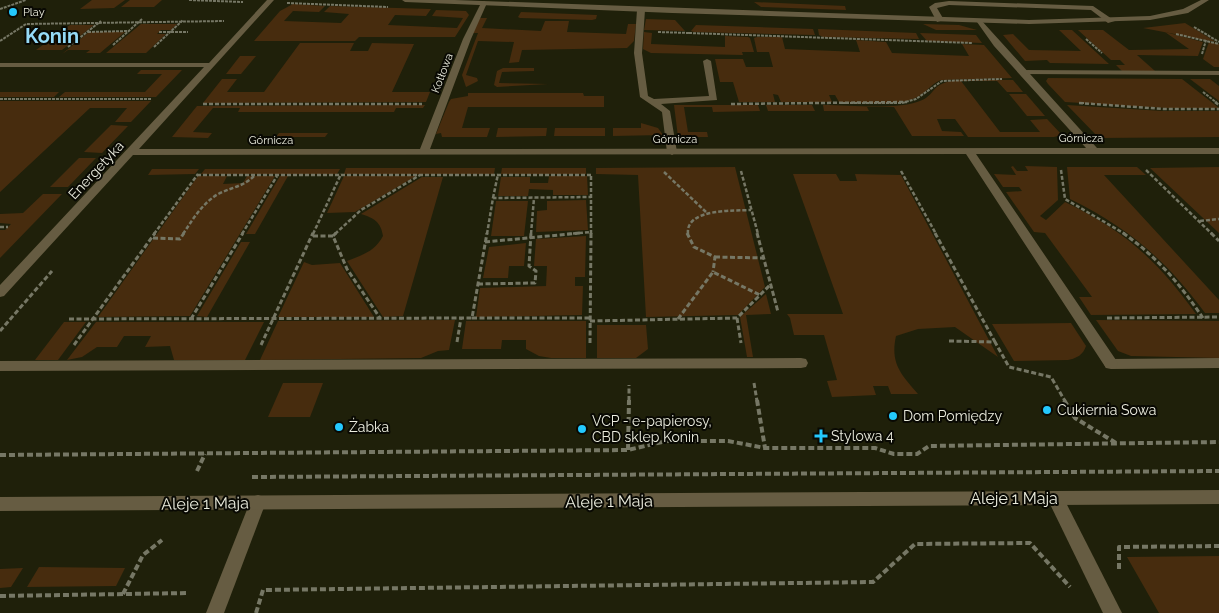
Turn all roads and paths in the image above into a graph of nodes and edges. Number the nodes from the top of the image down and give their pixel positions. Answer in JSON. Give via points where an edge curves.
{"nodes":[{"id":1,"x":26,"y":0,"type":"edge"},
{"id":2,"x":189,"y":0,"type":"edge"},
{"id":3,"x":405,"y":0,"type":"edge"},
{"id":4,"x":1206,"y":0,"type":"edge"},
{"id":5,"x":270,"y":1,"type":"edge"},
{"id":6,"x":485,"y":1,"type":"edge"},
{"id":7,"x":390,"y":7,"type":"dead end"},
{"id":8,"x":0,"y":10,"type":"edge"},
{"id":9,"x":641,"y":10,"type":"junction"},
{"id":10,"x":142,"y":19,"type":"dead end"},
{"id":11,"x":183,"y":20,"type":"dead end"},
{"id":12,"x":940,"y":20,"type":"junction"},
{"id":13,"x":101,"y":21,"type":"dead end"},
{"id":14,"x":232,"y":21,"type":"dead end"},
{"id":15,"x":1111,"y":21,"type":"junction"},
{"id":16,"x":981,"y":22,"type":"junction"},
{"id":17,"x":140,"y":23,"type":"junction"},
{"id":18,"x":180,"y":23,"type":"junction"},
{"id":19,"x":98,"y":24,"type":"junction"},
{"id":20,"x":1191,"y":24,"type":"dead end"},
{"id":21,"x":130,"y":31,"type":"junction"},
{"id":22,"x":87,"y":32,"type":"dead end"},
{"id":23,"x":159,"y":32,"type":"dead end"},
{"id":24,"x":188,"y":32,"type":"dead end"},
{"id":25,"x":689,"y":33,"type":"dead end"},
{"id":26,"x":1084,"y":37,"type":"dead end"},
{"id":27,"x":1206,"y":40,"type":"dead end"},
{"id":28,"x":0,"y":41,"type":"edge"},
{"id":29,"x":1219,"y":42,"type":"edge"},
{"id":30,"x":976,"y":44,"type":"dead end"},
{"id":31,"x":109,"y":49,"type":"dead end"},
{"id":32,"x":1202,"y":54,"type":"dead end"},
{"id":33,"x":1106,"y":58,"type":"dead end"},
{"id":34,"x":707,"y":61,"type":"dead end"},
{"id":35,"x":0,"y":65,"type":"edge"},
{"id":36,"x":211,"y":65,"type":"junction"},
{"id":37,"x":1023,"y":72,"type":"junction"},
{"id":38,"x":1219,"y":73,"type":"edge"},
{"id":39,"x":1005,"y":79,"type":"dead end"},
{"id":40,"x":0,"y":99,"type":"edge"},
{"id":41,"x":157,"y":99,"type":"dead end"},
{"id":42,"x":652,"y":102,"type":"junction"},
{"id":43,"x":1071,"y":103,"type":"dead end"},
{"id":44,"x":195,"y":104,"type":"dead end"},
{"id":45,"x":432,"y":104,"type":"dead end"},
{"id":46,"x":730,"y":104,"type":"dead end"},
{"id":47,"x":1219,"y":109,"type":"edge"},
{"id":48,"x":969,"y":151,"type":"junction"},
{"id":49,"x":1094,"y":151,"type":"junction"},
{"id":50,"x":1219,"y":151,"type":"edge"},
{"id":51,"x":132,"y":152,"type":"junction"},
{"id":52,"x":424,"y":152,"type":"junction"},
{"id":53,"x":672,"y":152,"type":"junction"},
{"id":54,"x":1140,"y":164,"type":"dead end"},
{"id":55,"x":1061,"y":165,"type":"dead end"},
{"id":56,"x":499,"y":166,"type":"dead end"},
{"id":57,"x":591,"y":166,"type":"dead end"},
{"id":58,"x":740,"y":166,"type":"dead end"},
{"id":59,"x":899,"y":166,"type":"dead end"},
{"id":60,"x":203,"y":167,"type":"dead end"},
{"id":61,"x":345,"y":167,"type":"dead end"},
{"id":62,"x":660,"y":168,"type":"dead end"},
{"id":63,"x":893,"y":172,"type":"dead end"},
{"id":64,"x":902,"y":172,"type":"junction"},
{"id":65,"x":911,"y":172,"type":"dead end"},
{"id":66,"x":341,"y":174,"type":"junction"},
{"id":67,"x":197,"y":175,"type":"junction"},
{"id":68,"x":255,"y":175,"type":"junction"},
{"id":69,"x":278,"y":175,"type":"junction"},
{"id":70,"x":421,"y":175,"type":"junction"},
{"id":71,"x":497,"y":175,"type":"junction"},
{"id":72,"x":591,"y":175,"type":"junction"},
{"id":73,"x":591,"y":197,"type":"junction"},
{"id":74,"x":494,"y":198,"type":"junction"},
{"id":75,"x":534,"y":198,"type":"junction"},
{"id":76,"x":751,"y":210,"type":"junction"},
{"id":77,"x":708,"y":213,"type":"junction"},
{"id":78,"x":1219,"y":219,"type":"edge"},
{"id":79,"x":1199,"y":221,"type":"junction"},
{"id":80,"x":0,"y":227,"type":"edge"},
{"id":81,"x":8,"y":227,"type":"dead end"},
{"id":82,"x":591,"y":232,"type":"junction"},
{"id":83,"x":313,"y":236,"type":"junction"},
{"id":84,"x":333,"y":236,"type":"junction"},
{"id":85,"x":531,"y":237,"type":"junction"},
{"id":86,"x":152,"y":238,"type":"junction"},
{"id":87,"x":1219,"y":241,"type":"edge"},
{"id":88,"x":485,"y":242,"type":"junction"},
{"id":89,"x":715,"y":257,"type":"junction"},
{"id":90,"x":764,"y":258,"type":"junction"},
{"id":91,"x":58,"y":264,"type":"dead end"},
{"id":92,"x":713,"y":272,"type":"junction"},
{"id":93,"x":478,"y":284,"type":"junction"},
{"id":94,"x":771,"y":284,"type":"junction"},
{"id":95,"x":0,"y":293,"type":"edge"},
{"id":96,"x":760,"y":295,"type":"junction"},
{"id":97,"x":778,"y":312,"type":"dead end"},
{"id":98,"x":1219,"y":317,"type":"edge"},
{"id":99,"x":472,"y":318,"type":"junction"},
{"id":100,"x":1080,"y":318,"type":"junction"},
{"id":101,"x":1203,"y":318,"type":"junction"},
{"id":102,"x":69,"y":319,"type":"dead end"},
{"id":103,"x":93,"y":319,"type":"junction"},
{"id":104,"x":192,"y":319,"type":"junction"},
{"id":105,"x":273,"y":319,"type":"junction"},
{"id":106,"x":381,"y":319,"type":"junction"},
{"id":107,"x":590,"y":319,"type":"junction"},
{"id":108,"x":677,"y":320,"type":"junction"},
{"id":109,"x":0,"y":331,"type":"edge"},
{"id":110,"x":949,"y":342,"type":"dead end"},
{"id":111,"x":995,"y":342,"type":"junction"},
{"id":112,"x":801,"y":363,"type":"dead end"},
{"id":113,"x":1219,"y":363,"type":"edge"},
{"id":114,"x":590,"y":364,"type":"junction"},
{"id":115,"x":251,"y":365,"type":"junction"},
{"id":116,"x":0,"y":366,"type":"edge"},
{"id":117,"x":58,"y":366,"type":"junction"},
{"id":118,"x":630,"y":375,"type":"dead end"},
{"id":119,"x":753,"y":376,"type":"dead end"},
{"id":120,"x":1219,"y":442,"type":"edge"},
{"id":121,"x":1117,"y":444,"type":"junction"},
{"id":122,"x":765,"y":448,"type":"junction"},
{"id":123,"x":628,"y":450,"type":"junction"},
{"id":124,"x":205,"y":454,"type":"junction"},
{"id":125,"x":0,"y":455,"type":"edge"},
{"id":126,"x":197,"y":471,"type":"dead end"},
{"id":127,"x":1219,"y":471,"type":"edge"},
{"id":128,"x":249,"y":477,"type":"dead end"},
{"id":129,"x":1219,"y":497,"type":"edge"},
{"id":130,"x":1055,"y":498,"type":"junction"},
{"id":131,"x":258,"y":502,"type":"junction"},
{"id":132,"x":0,"y":504,"type":"edge"},
{"id":133,"x":162,"y":540,"type":"dead end"},
{"id":134,"x":1219,"y":546,"type":"edge"},
{"id":135,"x":1119,"y":573,"type":"dead end"},
{"id":136,"x":1075,"y":592,"type":"dead end"},
{"id":137,"x":188,"y":593,"type":"dead end"},
{"id":138,"x":124,"y":594,"type":"junction"},
{"id":139,"x":0,"y":596,"type":"edge"},
{"id":140,"x":215,"y":613,"type":"edge"},
{"id":141,"x":256,"y":613,"type":"edge"},
{"id":142,"x":1113,"y":613,"type":"edge"}],
"edges":[{"from":1,"to":8,"type":"path"},
{"from":2,"to":5,"type":"path"},
{"from":3,"to":6,"type":"street"},
{"from":4,"to":15,"type":"street","via":[[1197,7],[1169,16]]},
{"from":5,"to":7,"type":"path"},
{"from":5,"to":36,"type":"street","name":"Energetyka"},
{"from":6,"to":9,"type":"street"},
{"from":6,"to":52,"type":"street","name":"Kotłowa"},
{"from":9,"to":12,"type":"street"},
{"from":9,"to":42,"type":"street","via":[[638,53],[644,97]]},
{"from":10,"to":17,"type":"path"},
{"from":11,"to":18,"type":"path"},
{"from":12,"to":15,"type":"street","via":[[933,7],[949,3],[1093,8]]},
{"from":12,"to":16,"type":"street"},
{"from":13,"to":19,"type":"path"},
{"from":14,"to":18,"type":"path"},
{"from":15,"to":16,"type":"street"},
{"from":16,"to":37,"type":"street"},
{"from":17,"to":18,"type":"path"},
{"from":17,"to":19,"type":"path"},
{"from":17,"to":21,"type":"path"},
{"from":19,"to":28,"type":"path","via":[[26,24]]},
{"from":20,"to":29,"type":"path"},
{"from":21,"to":22,"type":"path"},
{"from":21,"to":31,"type":"path"},
{"from":23,"to":24,"type":"path"},
{"from":25,"to":30,"type":"path"},
{"from":26,"to":33,"type":"path"},
{"from":27,"to":32,"type":"path"},
{"from":34,"to":42,"type":"street","via":[[714,98]]},
{"from":35,"to":36,"type":"street"},
{"from":36,"to":51,"type":"street","name":"Energetyka"},
{"from":37,"to":38,"type":"street"},
{"from":37,"to":49,"type":"street"},
{"from":39,"to":46,"type":"path","via":[[942,81],[921,99],[902,103]]},
{"from":40,"to":41,"type":"path"},
{"from":42,"to":53,"type":"street","via":[[666,111]]},
{"from":43,"to":47,"type":"path","via":[[1164,110]]},
{"from":44,"to":45,"type":"path"},
{"from":48,"to":49,"type":"street","name":"Górnicza"},
{"from":48,"to":53,"type":"street","name":"Górnicza"},
{"from":48,"to":100,"type":"street"},
{"from":49,"to":50,"type":"street","name":"Górnicza"},
{"from":51,"to":52,"type":"street","name":"Górnicza"},
{"from":51,"to":95,"type":"street","name":"Energetyka"},
{"from":52,"to":53,"type":"street","name":"Górnicza"},
{"from":54,"to":79,"type":"path"},
{"from":55,"to":101,"type":"path","via":[[1065,199],[1120,231],[1156,259]]},
{"from":56,"to":71,"type":"path"},
{"from":57,"to":72,"type":"path"},
{"from":58,"to":76,"type":"path"},
{"from":59,"to":64,"type":"path"},
{"from":60,"to":67,"type":"path"},
{"from":61,"to":66,"type":"path"},
{"from":62,"to":77,"type":"path"},
{"from":63,"to":64,"type":"path"},
{"from":64,"to":65,"type":"path"},
{"from":64,"to":111,"type":"path"},
{"from":66,"to":69,"type":"path"},
{"from":66,"to":70,"type":"path"},
{"from":66,"to":83,"type":"path"},
{"from":67,"to":68,"type":"path"},
{"from":67,"to":86,"type":"path"},
{"from":68,"to":69,"type":"path"},
{"from":68,"to":86,"type":"path","via":[[247,185],[221,193],[199,210],[180,239]]},
{"from":69,"to":104,"type":"path"},
{"from":70,"to":71,"type":"path"},
{"from":70,"to":84,"type":"path","via":[[361,210]]},
{"from":71,"to":72,"type":"path"},
{"from":71,"to":74,"type":"path"},
{"from":72,"to":73,"type":"path"},
{"from":73,"to":75,"type":"path"},
{"from":73,"to":82,"type":"path"},
{"from":74,"to":75,"type":"path"},
{"from":74,"to":88,"type":"path"},
{"from":75,"to":85,"type":"path"},
{"from":76,"to":77,"type":"path"},
{"from":76,"to":90,"type":"path"},
{"from":77,"to":89,"type":"path","via":[[696,217],[687,232],[694,246]]},
{"from":78,"to":79,"type":"path"},
{"from":79,"to":87,"type":"path"},
{"from":80,"to":81,"type":"path"},
{"from":82,"to":85,"type":"path"},
{"from":82,"to":107,"type":"path"},
{"from":83,"to":84,"type":"path"},
{"from":83,"to":105,"type":"path"},
{"from":84,"to":106,"type":"path","via":[[347,268]]},
{"from":85,"to":88,"type":"path"},
{"from":85,"to":93,"type":"path","via":[[529,266],[536,271],[535,283]]},
{"from":86,"to":103,"type":"path"},
{"from":88,"to":93,"type":"path"},
{"from":89,"to":90,"type":"path"},
{"from":89,"to":92,"type":"path"},
{"from":90,"to":94,"type":"path"},
{"from":91,"to":109,"type":"path"},
{"from":92,"to":96,"type":"path"},
{"from":92,"to":108,"type":"path"},
{"from":93,"to":99,"type":"path"},
{"from":94,"to":96,"type":"path"},
{"from":94,"to":97,"type":"path"},
{"from":96,"to":108,"type":"path","via":[[737,318]]},
{"from":98,"to":101,"type":"path"},
{"from":99,"to":106,"type":"path"},
{"from":99,"to":107,"type":"path"},
{"from":100,"to":101,"type":"path"},
{"from":100,"to":113,"type":"street","via":[[1111,364]]},
{"from":102,"to":103,"type":"path"},
{"from":103,"to":104,"type":"path"},
{"from":103,"to":117,"type":"path"},
{"from":104,"to":105,"type":"path"},
{"from":105,"to":106,"type":"path"},
{"from":105,"to":115,"type":"path"},
{"from":107,"to":108,"type":"path"},
{"from":107,"to":114,"type":"path"},
{"from":110,"to":111,"type":"path"},
{"from":111,"to":121,"type":"path","via":[[1009,367],[1051,377],[1075,418]]},
{"from":112,"to":114,"type":"street"},
{"from":114,"to":115,"type":"street"},
{"from":115,"to":117,"type":"street"},
{"from":116,"to":117,"type":"street"},
{"from":118,"to":123,"type":"path"},
{"from":119,"to":122,"type":"path"},
{"from":120,"to":121,"type":"path"},
{"from":121,"to":122,"type":"path","via":[[929,446],[917,454],[894,454],[875,448]]},
{"from":122,"to":123,"type":"path","via":[[728,441],[666,441]]},
{"from":123,"to":124,"type":"path"},
{"from":124,"to":125,"type":"path"},
{"from":124,"to":126,"type":"path"},
{"from":127,"to":128,"type":"path"},
{"from":129,"to":130,"type":"street","name":"Aleje 1 Maja"},
{"from":130,"to":131,"type":"street","name":"Aleje 1 Maja"},
{"from":130,"to":142,"type":"street"},
{"from":131,"to":132,"type":"street","name":"Aleje 1 Maja"},
{"from":131,"to":140,"type":"street"},
{"from":133,"to":138,"type":"path","via":[[143,555]]},
{"from":134,"to":135,"type":"path","via":[[1119,547]]},
{"from":136,"to":141,"type":"path","via":[[1030,544],[915,544],[873,582],[263,590]]},
{"from":137,"to":138,"type":"path"},
{"from":138,"to":139,"type":"path"}]}
